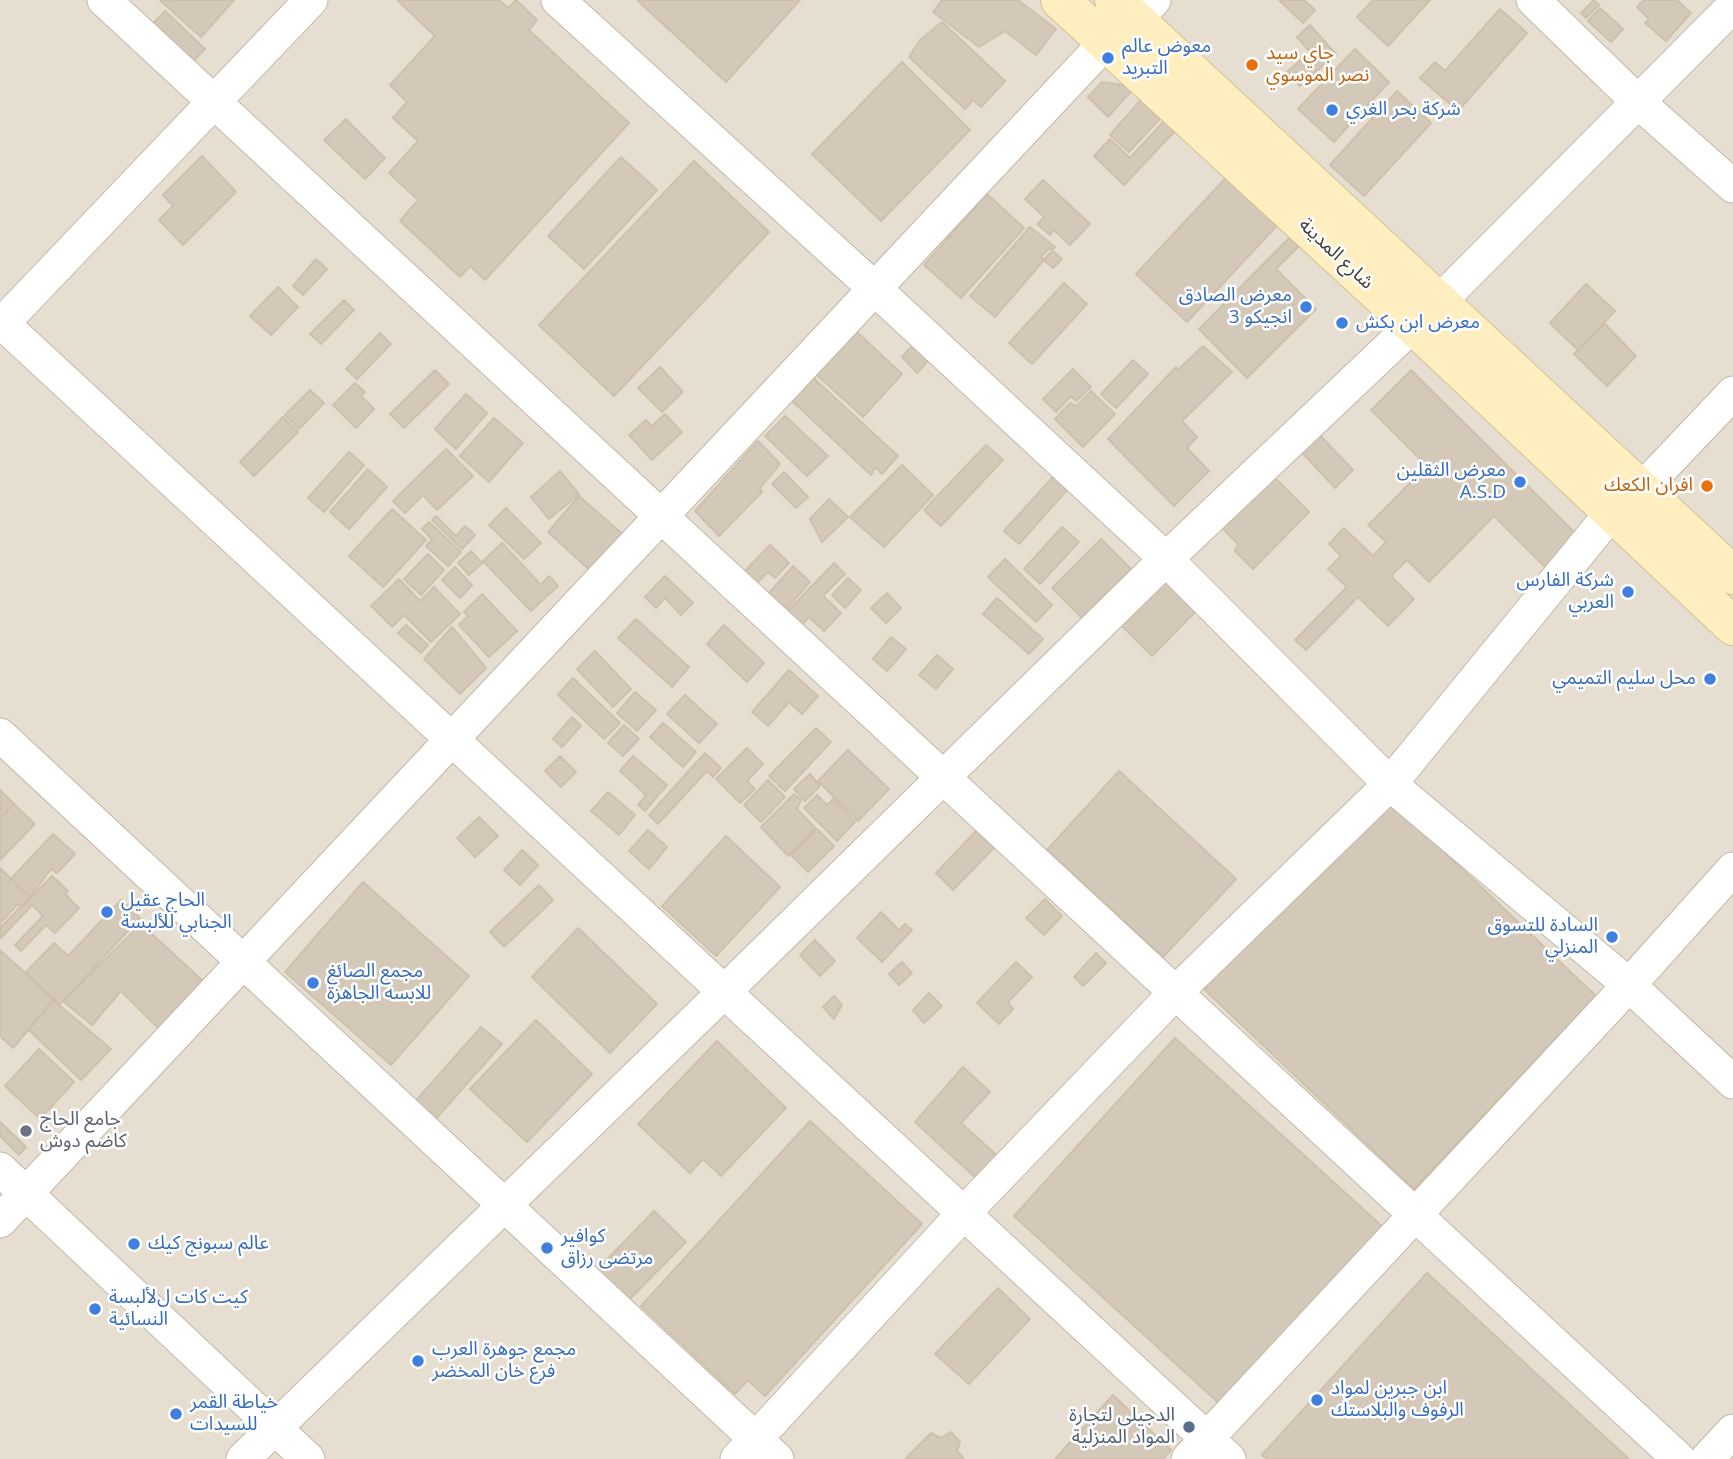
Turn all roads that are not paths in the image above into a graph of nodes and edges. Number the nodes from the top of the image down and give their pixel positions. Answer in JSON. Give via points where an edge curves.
{"nodes":[{"id":1,"x":104,"y":0,"type":"edge"},
{"id":2,"x":311,"y":0,"type":"edge"},
{"id":3,"x":558,"y":0,"type":"edge"},
{"id":4,"x":1060,"y":0,"type":"edge"},
{"id":5,"x":1533,"y":0,"type":"edge"},
{"id":6,"x":1733,"y":6,"type":"edge"},
{"id":7,"x":1135,"y":7,"type":"edge"},
{"id":8,"x":1106,"y":43,"type":"junction"},
{"id":9,"x":1637,"y":101,"type":"junction"},
{"id":10,"x":215,"y":102,"type":"junction"},
{"id":11,"x":1733,"y":186,"type":"edge"},
{"id":12,"x":874,"y":288,"type":"junction"},
{"id":13,"x":1426,"y":313,"type":"junction"},
{"id":14,"x":1,"y":324,"type":"edge"},
{"id":15,"x":1733,"y":393,"type":"edge"},
{"id":16,"x":1627,"y":501,"type":"junction"},
{"id":17,"x":661,"y":515,"type":"junction"},
{"id":18,"x":1166,"y":559,"type":"junction"},
{"id":19,"x":1733,"y":575,"type":"edge"},
{"id":20,"x":1733,"y":626,"type":"edge"},
{"id":21,"x":0,"y":735,"type":"edge"},
{"id":22,"x":451,"y":739,"type":"junction"},
{"id":23,"x":944,"y":778,"type":"junction"},
{"id":24,"x":1390,"y":784,"type":"junction"},
{"id":25,"x":1733,"y":869,"type":"edge"},
{"id":26,"x":243,"y":961,"type":"junction"},
{"id":27,"x":1629,"y":985,"type":"junction"},
{"id":28,"x":724,"y":992,"type":"junction"},
{"id":29,"x":1176,"y":992,"type":"junction"},
{"id":30,"x":1733,"y":1082,"type":"edge"},
{"id":31,"x":0,"y":1169,"type":"edge"},
{"id":32,"x":26,"y":1193,"type":"junction"},
{"id":33,"x":505,"y":1206,"type":"junction"},
{"id":34,"x":964,"y":1213,"type":"junction"},
{"id":35,"x":1415,"y":1215,"type":"junction"},
{"id":36,"x":0,"y":1221,"type":"edge"},
{"id":37,"x":275,"y":1428,"type":"junction"},
{"id":38,"x":1733,"y":1431,"type":"edge"},
{"id":39,"x":757,"y":1452,"type":"edge"},
{"id":40,"x":1208,"y":1452,"type":"edge"},
{"id":41,"x":243,"y":1459,"type":"edge"},
{"id":42,"x":308,"y":1459,"type":"edge"},
{"id":43,"x":1679,"y":1459,"type":"edge"},
{"id":44,"x":1707,"y":1459,"type":"edge"}],
"edges":[{"from":1,"to":10,"type":"street"},
{"from":2,"to":10,"type":"street"},
{"from":3,"to":12,"type":"street"},
{"from":4,"to":8,"type":"main road","name":"شارع المدينة"},
{"from":5,"to":9,"type":"street"},
{"from":6,"to":9,"type":"street"},
{"from":7,"to":13,"type":"main road","name":"شارع المدينة"},
{"from":8,"to":12,"type":"street"},
{"from":8,"to":13,"type":"main road","name":"شارع المدينة"},
{"from":9,"to":11,"type":"street"},
{"from":9,"to":13,"type":"street"},
{"from":10,"to":14,"type":"street"},
{"from":10,"to":17,"type":"street"},
{"from":12,"to":17,"type":"street"},
{"from":12,"to":18,"type":"street"},
{"from":13,"to":16,"type":"main road","name":"شارع المدينة"},
{"from":13,"to":18,"type":"street"},
{"from":14,"to":22,"type":"street"},
{"from":15,"to":16,"type":"street"},
{"from":16,"to":19,"type":"main road","name":"شارع المدينة"},
{"from":16,"to":20,"type":"main road","name":"شارع المدينة"},
{"from":16,"to":24,"type":"street"},
{"from":17,"to":22,"type":"street"},
{"from":17,"to":23,"type":"street"},
{"from":18,"to":23,"type":"street"},
{"from":18,"to":24,"type":"street"},
{"from":21,"to":26,"type":"street"},
{"from":22,"to":26,"type":"street"},
{"from":22,"to":28,"type":"street"},
{"from":23,"to":28,"type":"street"},
{"from":23,"to":29,"type":"street"},
{"from":24,"to":27,"type":"street"},
{"from":24,"to":29,"type":"street"},
{"from":25,"to":27,"type":"street"},
{"from":26,"to":32,"type":"street"},
{"from":26,"to":33,"type":"street"},
{"from":27,"to":30,"type":"street"},
{"from":27,"to":35,"type":"street"},
{"from":28,"to":33,"type":"street"},
{"from":28,"to":34,"type":"street"},
{"from":29,"to":34,"type":"street"},
{"from":29,"to":35,"type":"street"},
{"from":31,"to":32,"type":"street"},
{"from":32,"to":36,"type":"street"},
{"from":32,"to":37,"type":"street"},
{"from":33,"to":37,"type":"street"},
{"from":33,"to":39,"type":"street"},
{"from":34,"to":39,"type":"street"},
{"from":34,"to":40,"type":"street"},
{"from":35,"to":40,"type":"street"},
{"from":35,"to":43,"type":"street"},
{"from":37,"to":41,"type":"street"},
{"from":37,"to":42,"type":"street"},
{"from":38,"to":44,"type":"street"}]}
